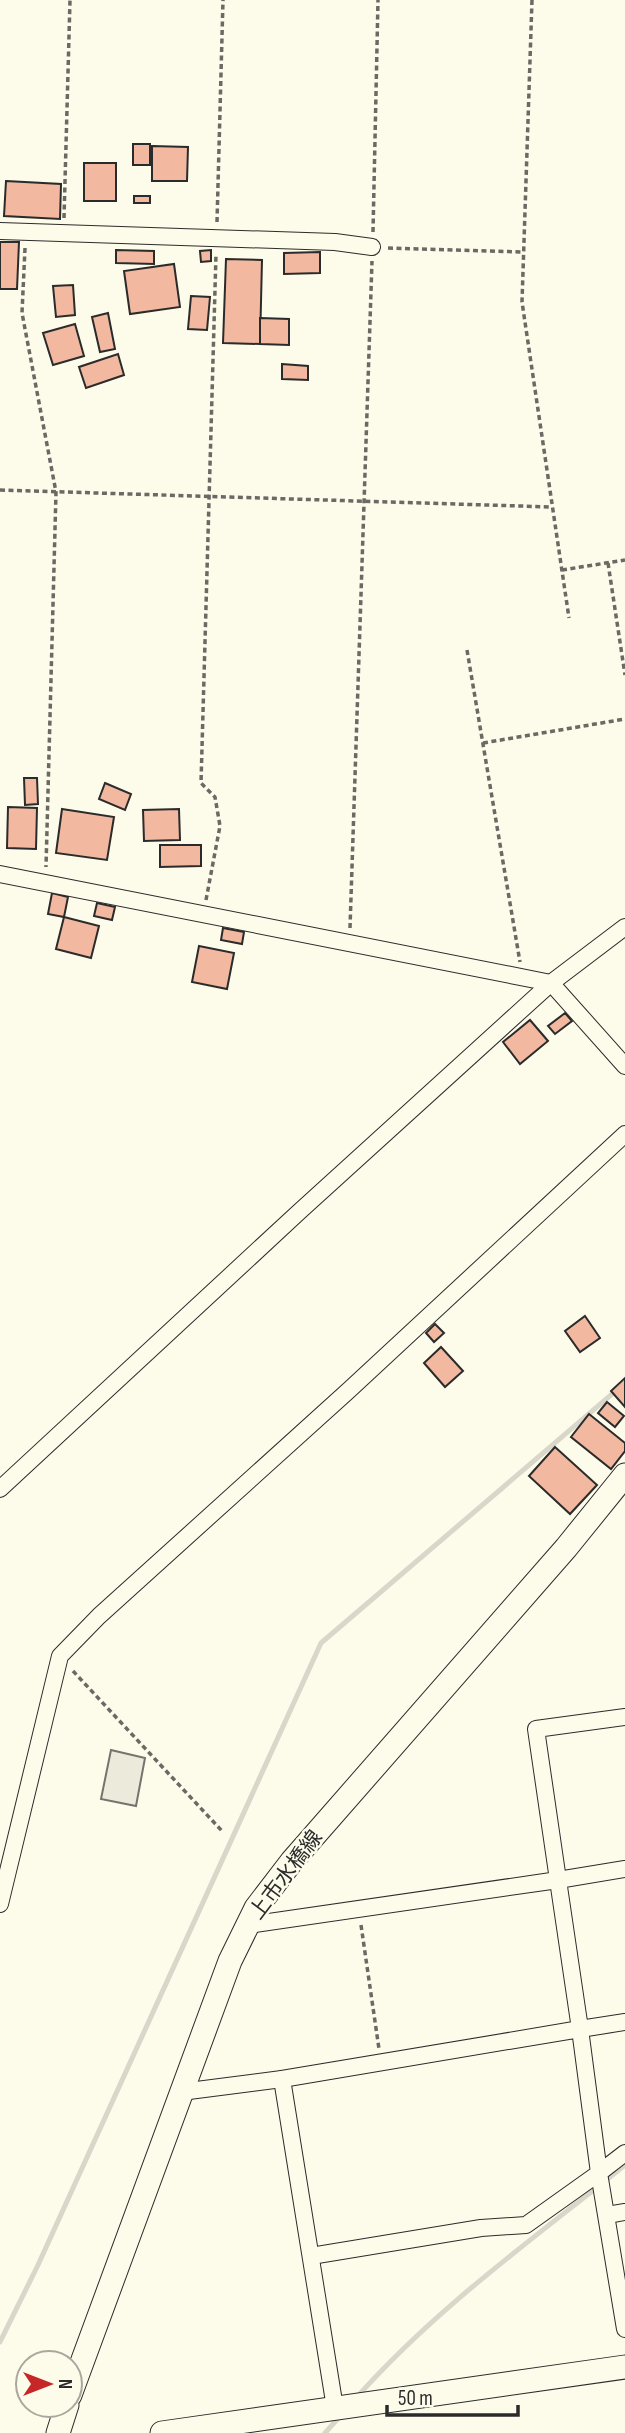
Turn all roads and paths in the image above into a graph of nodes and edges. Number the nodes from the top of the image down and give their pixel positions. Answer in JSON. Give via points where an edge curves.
{"nodes":[{"id":1,"x":70,"y":0,"type":"edge"},
{"id":2,"x":223,"y":0,"type":"edge"},
{"id":3,"x":378,"y":0,"type":"edge"},
{"id":4,"x":531,"y":0,"type":"edge"},
{"id":5,"x":0,"y":231,"type":"edge"},
{"id":6,"x":26,"y":232,"type":"junction"},
{"id":7,"x":64,"y":233,"type":"junction"},
{"id":8,"x":216,"y":238,"type":"junction"},
{"id":9,"x":372,"y":247,"type":"junction"},
{"id":10,"x":523,"y":252,"type":"junction"},
{"id":11,"x":0,"y":490,"type":"edge"},
{"id":12,"x":57,"y":492,"type":"junction"},
{"id":13,"x":209,"y":496,"type":"junction"},
{"id":14,"x":364,"y":501,"type":"junction"},
{"id":15,"x":552,"y":507,"type":"junction"},
{"id":16,"x":625,"y":560,"type":"edge"},
{"id":17,"x":608,"y":562,"type":"junction"},
{"id":18,"x":562,"y":570,"type":"junction"},
{"id":19,"x":569,"y":618,"type":"dead end"},
{"id":20,"x":467,"y":650,"type":"dead end"},
{"id":21,"x":625,"y":676,"type":"edge"},
{"id":22,"x":625,"y":719,"type":"edge"},
{"id":23,"x":483,"y":743,"type":"junction"},
{"id":24,"x":0,"y":874,"type":"edge"},
{"id":25,"x":45,"y":883,"type":"junction"},
{"id":26,"x":203,"y":915,"type":"junction"},
{"id":27,"x":625,"y":927,"type":"edge"},
{"id":28,"x":349,"y":943,"type":"junction"},
{"id":29,"x":523,"y":978,"type":"junction"},
{"id":30,"x":551,"y":983,"type":"junction"},
{"id":31,"x":625,"y":1066,"type":"edge"},
{"id":32,"x":625,"y":1134,"type":"edge"},
{"id":33,"x":625,"y":1475,"type":"edge"},
{"id":34,"x":0,"y":1489,"type":"edge"},
{"id":35,"x":60,"y":1656,"type":"junction"},
{"id":36,"x":625,"y":1717,"type":"edge"},
{"id":37,"x":222,"y":1831,"type":"dead end"},
{"id":38,"x":625,"y":1869,"type":"edge"},
{"id":39,"x":558,"y":1880,"type":"junction"},
{"id":40,"x":0,"y":1904,"type":"edge"},
{"id":41,"x":358,"y":1909,"type":"junction"},
{"id":42,"x":248,"y":1925,"type":"junction"},
{"id":43,"x":625,"y":2022,"type":"edge"},
{"id":44,"x":580,"y":2029,"type":"junction"},
{"id":45,"x":381,"y":2062,"type":"junction"},
{"id":46,"x":282,"y":2079,"type":"junction"},
{"id":47,"x":181,"y":2092,"type":"junction"},
{"id":48,"x":625,"y":2153,"type":"edge"},
{"id":49,"x":599,"y":2173,"type":"junction"},
{"id":50,"x":625,"y":2212,"type":"edge"},
{"id":51,"x":607,"y":2215,"type":"junction"},
{"id":52,"x":310,"y":2256,"type":"junction"},
{"id":53,"x":625,"y":2329,"type":"edge"},
{"id":54,"x":84,"y":2357,"type":"edge"},
{"id":55,"x":625,"y":2367,"type":"edge"},
{"id":56,"x":335,"y":2408,"type":"junction"},
{"id":57,"x":233,"y":2428,"type":"edge"},
{"id":58,"x":162,"y":2433,"type":"edge"}],
"edges":[{"from":1,"to":7,"type":"path"},
{"from":2,"to":8,"type":"path"},
{"from":3,"to":9,"type":"path"},
{"from":4,"to":10,"type":"path"},
{"from":5,"to":6,"type":"street"},
{"from":6,"to":7,"type":"street"},
{"from":6,"to":12,"type":"path","via":[[22,313]]},
{"from":7,"to":8,"type":"street"},
{"from":8,"to":9,"type":"street"},
{"from":8,"to":13,"type":"path"},
{"from":9,"to":10,"type":"path"},
{"from":9,"to":14,"type":"path"},
{"from":10,"to":15,"type":"path","via":[[522,302]]},
{"from":11,"to":12,"type":"path"},
{"from":12,"to":13,"type":"path"},
{"from":12,"to":25,"type":"path"},
{"from":13,"to":14,"type":"path"},
{"from":13,"to":26,"type":"path","via":[[201,783],[215,797],[220,826]]},
{"from":14,"to":15,"type":"path"},
{"from":14,"to":28,"type":"path"},
{"from":15,"to":18,"type":"path"},
{"from":16,"to":17,"type":"path"},
{"from":17,"to":18,"type":"path"},
{"from":17,"to":21,"type":"path"},
{"from":18,"to":19,"type":"path"},
{"from":20,"to":23,"type":"path"},
{"from":22,"to":23,"type":"path"},
{"from":23,"to":29,"type":"path"},
{"from":24,"to":25,"type":"street"},
{"from":25,"to":26,"type":"street"},
{"from":26,"to":28,"type":"street"},
{"from":27,"to":30,"type":"street"},
{"from":28,"to":29,"type":"street"},
{"from":29,"to":30,"type":"street"},
{"from":30,"to":31,"type":"street"},
{"from":30,"to":34,"type":"street"},
{"from":32,"to":35,"type":"street"},
{"from":33,"to":42,"type":"main road","name":"上市水橋線","via":[[292,1861]]},
{"from":35,"to":37,"type":"path"},
{"from":35,"to":40,"type":"street"},
{"from":36,"to":39,"type":"street","via":[[536,1729]]},
{"from":38,"to":39,"type":"street"},
{"from":39,"to":41,"type":"street"},
{"from":39,"to":44,"type":"street"},
{"from":41,"to":42,"type":"street"},
{"from":41,"to":45,"type":"path"},
{"from":42,"to":47,"type":"main road","name":"上市水橋線"},
{"from":43,"to":44,"type":"street"},
{"from":44,"to":45,"type":"street"},
{"from":44,"to":49,"type":"street"},
{"from":45,"to":46,"type":"street"},
{"from":46,"to":47,"type":"street"},
{"from":46,"to":52,"type":"street"},
{"from":47,"to":54,"type":"main road","name":"上市水橋線"},
{"from":48,"to":49,"type":"street"},
{"from":49,"to":51,"type":"street"},
{"from":49,"to":52,"type":"street","via":[[526,2225]]},
{"from":50,"to":51,"type":"street"},
{"from":51,"to":53,"type":"street"},
{"from":52,"to":56,"type":"street"},
{"from":55,"to":56,"type":"main road"},
{"from":56,"to":57,"type":"main road"},
{"from":57,"to":58,"type":"main road"}]}
